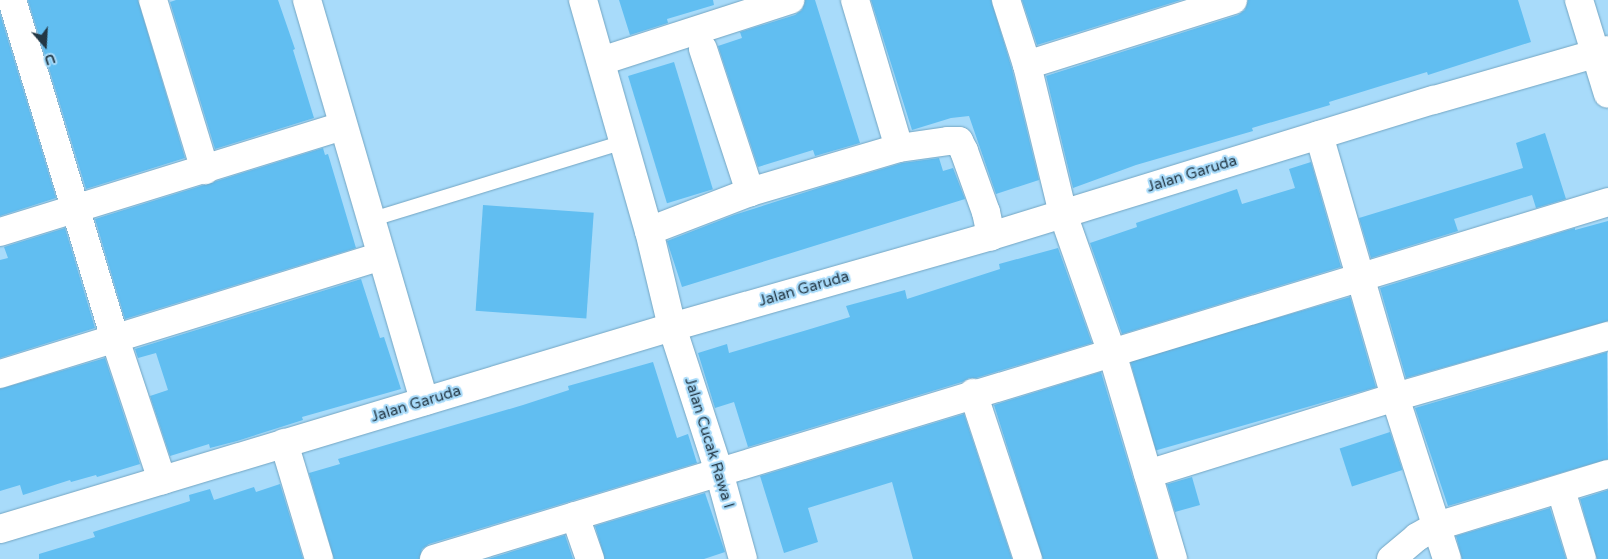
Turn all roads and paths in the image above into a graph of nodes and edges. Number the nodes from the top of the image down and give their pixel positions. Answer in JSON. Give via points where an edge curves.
{"nodes":[{"id":1,"x":12,"y":0,"type":"edge"},
{"id":2,"x":153,"y":0,"type":"edge"},
{"id":3,"x":307,"y":0,"type":"edge"},
{"id":4,"x":583,"y":0,"type":"edge"},
{"id":5,"x":790,"y":0,"type":"edge"},
{"id":6,"x":855,"y":0,"type":"edge"},
{"id":7,"x":1006,"y":0,"type":"edge"},
{"id":8,"x":1233,"y":0,"type":"edge"},
{"id":9,"x":1579,"y":0,"type":"edge"},
{"id":10,"x":731,"y":9,"type":"edge"},
{"id":11,"x":703,"y":49,"type":"dead end"},
{"id":12,"x":1602,"y":52,"type":"edge"},
{"id":13,"x":601,"y":61,"type":"junction"},
{"id":14,"x":1026,"y":65,"type":"junction"},
{"id":15,"x":1608,"y":94,"type":"edge"},
{"id":16,"x":343,"y":126,"type":"junction"},
{"id":17,"x":1319,"y":135,"type":"junction"},
{"id":18,"x":624,"y":142,"type":"junction"},
{"id":19,"x":899,"y":148,"type":"junction"},
{"id":20,"x":205,"y":170,"type":"junction"},
{"id":21,"x":750,"y":192,"type":"junction"},
{"id":22,"x":1608,"y":202,"type":"edge"},
{"id":23,"x":76,"y":208,"type":"junction"},
{"id":24,"x":1063,"y":214,"type":"junction"},
{"id":25,"x":370,"y":220,"type":"junction"},
{"id":26,"x":649,"y":231,"type":"junction"},
{"id":27,"x":0,"y":232,"type":"edge"},
{"id":28,"x":991,"y":236,"type":"junction"},
{"id":29,"x":381,"y":256,"type":"junction"},
{"id":30,"x":1360,"y":276,"type":"junction"},
{"id":31,"x":672,"y":327,"type":"junction"},
{"id":32,"x":1608,"y":336,"type":"edge"},
{"id":33,"x":115,"y":339,"type":"junction"},
{"id":34,"x":1112,"y":353,"type":"junction"},
{"id":35,"x":0,"y":374,"type":"edge"},
{"id":36,"x":973,"y":394,"type":"junction"},
{"id":37,"x":1395,"y":397,"type":"junction"},
{"id":38,"x":424,"y":401,"type":"junction"},
{"id":39,"x":284,"y":444,"type":"junction"},
{"id":40,"x":719,"y":472,"type":"junction"},
{"id":41,"x":1148,"y":474,"type":"junction"},
{"id":42,"x":1608,"y":474,"type":"edge"},
{"id":43,"x":162,"y":480,"type":"junction"},
{"id":44,"x":1560,"y":490,"type":"junction"},
{"id":45,"x":575,"y":516,"type":"junction"},
{"id":46,"x":1437,"y":526,"type":"junction"},
{"id":47,"x":0,"y":528,"type":"edge"},
{"id":48,"x":319,"y":559,"type":"edge"},
{"id":49,"x":434,"y":559,"type":"edge"},
{"id":50,"x":590,"y":559,"type":"edge"},
{"id":51,"x":743,"y":559,"type":"edge"},
{"id":52,"x":1028,"y":559,"type":"edge"},
{"id":53,"x":1173,"y":559,"type":"edge"},
{"id":54,"x":1391,"y":559,"type":"edge"},
{"id":55,"x":1447,"y":559,"type":"edge"},
{"id":56,"x":1582,"y":559,"type":"edge"}],
"edges":[{"from":1,"to":23,"type":"street"},
{"from":2,"to":20,"type":"street"},
{"from":3,"to":16,"type":"street"},
{"from":4,"to":13,"type":"street","name":"Jalan Cucak Rawa I"},
{"from":5,"to":10,"type":"street"},
{"from":6,"to":19,"type":"street"},
{"from":7,"to":14,"type":"street"},
{"from":8,"to":14,"type":"street"},
{"from":9,"to":12,"type":"street"},
{"from":10,"to":13,"type":"street"},
{"from":11,"to":21,"type":"street"},
{"from":12,"to":15,"type":"street"},
{"from":12,"to":17,"type":"street","name":"Jalan Garuda"},
{"from":13,"to":18,"type":"street","name":"Jalan Cucak Rawa I"},
{"from":14,"to":24,"type":"street"},
{"from":16,"to":20,"type":"street"},
{"from":16,"to":25,"type":"street"},
{"from":17,"to":24,"type":"street","name":"Jalan Garuda"},
{"from":17,"to":30,"type":"street"},
{"from":18,"to":25,"type":"lane"},
{"from":18,"to":26,"type":"street","name":"Jalan Cucak Rawa I"},
{"from":19,"to":21,"type":"street"},
{"from":19,"to":28,"type":"street","via":[[958,141],[986,212]]},
{"from":20,"to":23,"type":"street"},
{"from":21,"to":26,"type":"street"},
{"from":22,"to":30,"type":"street"},
{"from":23,"to":27,"type":"street"},
{"from":23,"to":33,"type":"street"},
{"from":24,"to":28,"type":"street","name":"Jalan Garuda"},
{"from":24,"to":34,"type":"street"},
{"from":25,"to":29,"type":"street"},
{"from":26,"to":31,"type":"street","name":"Jalan Cucak Rawa I"},
{"from":28,"to":31,"type":"street","name":"Jalan Garuda"},
{"from":29,"to":33,"type":"street"},
{"from":29,"to":38,"type":"street"},
{"from":30,"to":34,"type":"street"},
{"from":30,"to":37,"type":"street"},
{"from":31,"to":38,"type":"street","name":"Jalan Garuda"},
{"from":31,"to":40,"type":"street","name":"Jalan Cucak Rawa I"},
{"from":32,"to":37,"type":"street"},
{"from":33,"to":35,"type":"street"},
{"from":33,"to":43,"type":"street"},
{"from":34,"to":36,"type":"street"},
{"from":34,"to":41,"type":"street"},
{"from":36,"to":40,"type":"street"},
{"from":36,"to":52,"type":"street"},
{"from":37,"to":41,"type":"street"},
{"from":37,"to":46,"type":"street"},
{"from":38,"to":39,"type":"street","name":"Jalan Garuda"},
{"from":39,"to":43,"type":"street","name":"Jalan Garuda"},
{"from":39,"to":48,"type":"street"},
{"from":40,"to":45,"type":"street"},
{"from":40,"to":51,"type":"street","name":"Jalan Cucak Rawa I"},
{"from":41,"to":53,"type":"street"},
{"from":42,"to":44,"type":"street"},
{"from":43,"to":47,"type":"street","name":"Jalan Garuda"},
{"from":44,"to":46,"type":"street"},
{"from":44,"to":56,"type":"street"},
{"from":45,"to":49,"type":"street"},
{"from":45,"to":50,"type":"street"},
{"from":46,"to":54,"type":"street","via":[[1417,537]]},
{"from":46,"to":55,"type":"street"}]}
